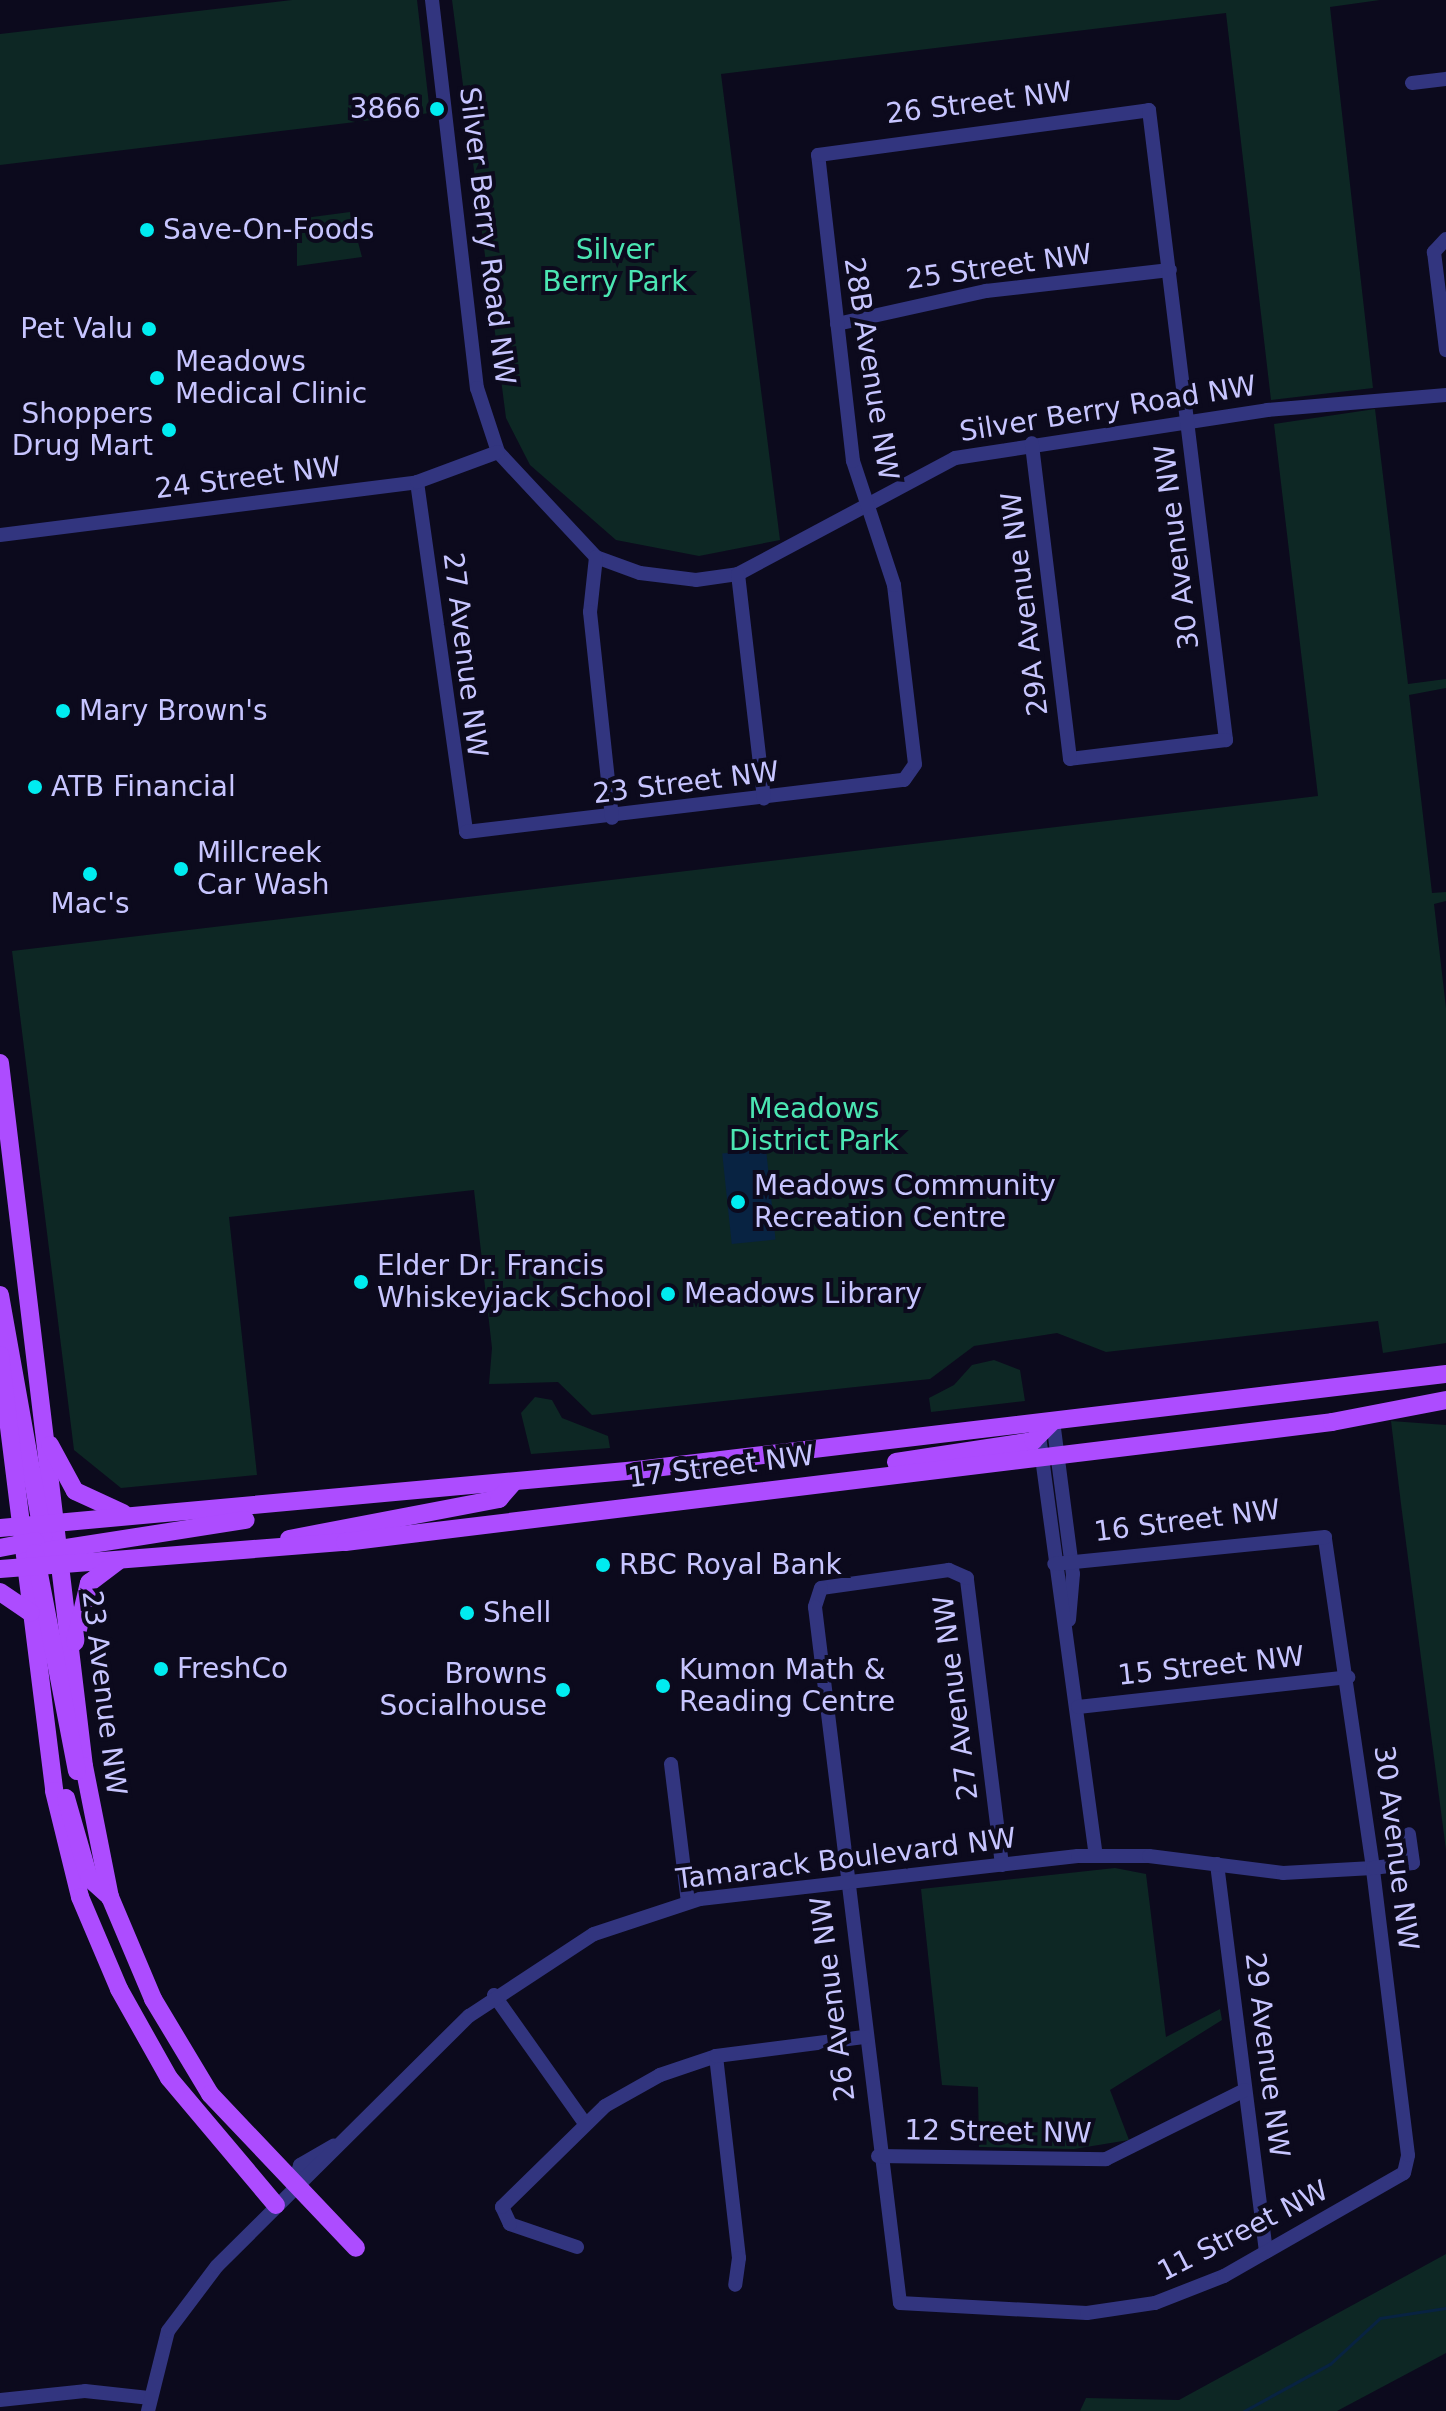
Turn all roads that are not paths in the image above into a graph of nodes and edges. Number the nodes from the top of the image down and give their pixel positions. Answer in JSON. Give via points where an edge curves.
{"nodes":[{"id":1,"x":432,"y":0,"type":"edge"},
{"id":2,"x":1446,"y":79,"type":"edge"},
{"id":3,"x":1412,"y":83,"type":"dead end"},
{"id":4,"x":1149,"y":110,"type":"joint"},
{"id":5,"x":818,"y":155,"type":"joint"},
{"id":6,"x":1441,"y":241,"type":"edge"},
{"id":7,"x":1170,"y":270,"type":"junction"},
{"id":8,"x":837,"y":324,"type":"junction"},
{"id":9,"x":1446,"y":350,"type":"edge"},
{"id":10,"x":1446,"y":395,"type":"edge"},
{"id":11,"x":1189,"y":424,"type":"junction"},
{"id":12,"x":1032,"y":443,"type":"junction"},
{"id":13,"x":498,"y":452,"type":"junction"},
{"id":14,"x":417,"y":482,"type":"junction"},
{"id":15,"x":867,"y":503,"type":"junction"},
{"id":16,"x":0,"y":535,"type":"edge"},
{"id":17,"x":596,"y":557,"type":"junction"},
{"id":18,"x":738,"y":574,"type":"junction"},
{"id":19,"x":1070,"y":759,"type":"joint"},
{"id":20,"x":910,"y":776,"type":"joint"},
{"id":21,"x":764,"y":799,"type":"junction"},
{"id":22,"x":612,"y":818,"type":"junction"},
{"id":23,"x":466,"y":832,"type":"joint"},
{"id":24,"x":0,"y":1063,"type":"edge"},
{"id":25,"x":0,"y":1295,"type":"edge"},
{"id":26,"x":0,"y":1355,"type":"edge"},
{"id":27,"x":1446,"y":1374,"type":"edge"},
{"id":28,"x":1446,"y":1400,"type":"edge"},
{"id":29,"x":41,"y":1415,"type":"junction"},
{"id":30,"x":7,"y":1419,"type":"junction"},
{"id":31,"x":1046,"y":1439,"type":"junction"},
{"id":32,"x":0,"y":1460,"type":"edge"},
{"id":33,"x":513,"y":1483,"type":"junction"},
{"id":34,"x":329,"y":1502,"type":"junction"},
{"id":35,"x":142,"y":1517,"type":"junction"},
{"id":36,"x":0,"y":1528,"type":"edge"},
{"id":37,"x":1325,"y":1537,"type":"joint"},
{"id":38,"x":40,"y":1546,"type":"junction"},
{"id":39,"x":0,"y":1548,"type":"edge"},
{"id":40,"x":258,"y":1550,"type":"junction"},
{"id":41,"x":128,"y":1558,"type":"junction"},
{"id":42,"x":1072,"y":1561,"type":"junction"},
{"id":43,"x":1054,"y":1564,"type":"junction"},
{"id":44,"x":0,"y":1569,"type":"edge"},
{"id":45,"x":817,"y":1591,"type":"joint"},
{"id":46,"x":0,"y":1592,"type":"edge"},
{"id":47,"x":31,"y":1613,"type":"junction"},
{"id":48,"x":1069,"y":1625,"type":"junction"},
{"id":49,"x":71,"y":1661,"type":"junction"},
{"id":50,"x":1348,"y":1677,"type":"junction"},
{"id":51,"x":1078,"y":1707,"type":"junction"},
{"id":52,"x":48,"y":1746,"type":"junction"},
{"id":53,"x":671,"y":1764,"type":"dead end"},
{"id":54,"x":89,"y":1802,"type":"junction"},
{"id":55,"x":1409,"y":1834,"type":"dead end"},
{"id":56,"x":1207,"y":1844,"type":"dead end"},
{"id":57,"x":1096,"y":1855,"type":"junction"},
{"id":58,"x":1211,"y":1863,"type":"junction"},
{"id":59,"x":1002,"y":1865,"type":"junction"},
{"id":60,"x":1373,"y":1868,"type":"junction"},
{"id":61,"x":846,"y":1883,"type":"junction"},
{"id":62,"x":110,"y":1897,"type":"junction"},
{"id":63,"x":688,"y":1902,"type":"junction"},
{"id":64,"x":494,"y":1995,"type":"junction"},
{"id":65,"x":123,"y":1997,"type":"junction"},
{"id":66,"x":864,"y":2037,"type":"junction"},
{"id":67,"x":716,"y":2056,"type":"junction"},
{"id":68,"x":1245,"y":2090,"type":"junction"},
{"id":69,"x":584,"y":2122,"type":"junction"},
{"id":70,"x":878,"y":2156,"type":"junction"},
{"id":71,"x":1408,"y":2168,"type":"joint"},
{"id":72,"x":293,"y":2187,"type":"junction"},
{"id":73,"x":276,"y":2205,"type":"junction"},
{"id":74,"x":577,"y":2247,"type":"dead end"},
{"id":75,"x":356,"y":2248,"type":"dead end"},
{"id":76,"x":1266,"y":2252,"type":"junction"},
{"id":77,"x":735,"y":2285,"type":"dead end"},
{"id":78,"x":900,"y":2303,"type":"joint"},
{"id":79,"x":0,"y":2400,"type":"edge"},
{"id":80,"x":148,"y":2404,"type":"edge"}],
"edges":[{"from":1,"to":13,"type":"street","name":"Silver Berry Road NW","via":[[477,388]]},
{"from":2,"to":3,"type":"street"},
{"from":4,"to":5,"type":"street","name":"26 Street NW"},
{"from":4,"to":7,"type":"street","name":"30 Avenue NW"},
{"from":5,"to":8,"type":"street","name":"28B Avenue NW"},
{"from":6,"to":9,"type":"street"},
{"from":7,"to":8,"type":"street","name":"25 Street NW","via":[[986,291]]},
{"from":7,"to":11,"type":"street","name":"30 Avenue NW"},
{"from":8,"to":15,"type":"street","name":"28B Avenue NW","via":[[853,461]]},
{"from":10,"to":11,"type":"street","name":"Silver Berry Road NW"},
{"from":11,"to":12,"type":"street","name":"Silver Berry Road NW"},
{"from":11,"to":19,"type":"street","name":"30 Avenue NW","via":[[1226,740]]},
{"from":12,"to":15,"type":"street","name":"Silver Berry Road NW","via":[[955,458]]},
{"from":12,"to":19,"type":"street","name":"29A Avenue NW"},
{"from":13,"to":14,"type":"street","name":"24 Street NW"},
{"from":13,"to":17,"type":"street","name":"Silver Berry Road NW"},
{"from":14,"to":16,"type":"street","name":"24 Street NW"},
{"from":14,"to":23,"type":"street","name":"27 Avenue NW"},
{"from":15,"to":18,"type":"street","name":"Silver Berry Road NW"},
{"from":15,"to":20,"type":"street","name":"28B Avenue NW","via":[[894,585],[915,764]]},
{"from":17,"to":18,"type":"street","name":"Silver Berry Road NW","via":[[684,578]]},
{"from":17,"to":22,"type":"street","via":[[590,612]]},
{"from":18,"to":21,"type":"street"},
{"from":20,"to":21,"type":"street","name":"23 Street NW"},
{"from":21,"to":22,"type":"street","name":"23 Street NW"},
{"from":22,"to":23,"type":"street","name":"23 Street NW"},
{"from":24,"to":29,"type":"main road","name":"23 Avenue NW"},
{"from":25,"to":38,"type":"main road"},
{"from":26,"to":30,"type":"main road","name":"23 Avenue NW"},
{"from":27,"to":31,"type":"main road","name":"17 Street NW"},
{"from":28,"to":31,"type":"main road","name":"17 Street NW","via":[[1332,1422]]},
{"from":29,"to":35,"type":"main road","via":[[75,1491],[98,1507]]},
{"from":29,"to":38,"type":"main road","name":"23 Avenue NW"},
{"from":30,"to":32,"type":"main road"},
{"from":30,"to":38,"type":"main road","name":"23 Avenue NW"},
{"from":31,"to":33,"type":"main road","name":"17 Street NW"},
{"from":31,"to":40,"type":"main road","name":"17 Street NW","via":[[841,1480]]},
{"from":31,"to":42,"type":"street"},
{"from":31,"to":43,"type":"street"},
{"from":33,"to":34,"type":"main road","name":"17 Street NW"},
{"from":33,"to":40,"type":"main road","via":[[499,1499]]},
{"from":34,"to":35,"type":"main road","name":"17 Street NW"},
{"from":34,"to":38,"type":"main road"},
{"from":35,"to":38,"type":"main road","name":"17 Street NW"},
{"from":36,"to":38,"type":"main road","name":"17 Street NW"},
{"from":37,"to":42,"type":"street","name":"16 Street NW"},
{"from":37,"to":50,"type":"street","name":"30 Avenue NW"},
{"from":38,"to":39,"type":"main road"},
{"from":38,"to":41,"type":"main road","name":"17 Street NW"},
{"from":38,"to":44,"type":"main road","name":"17 Street NW"},
{"from":38,"to":47,"type":"main road","name":"23 Avenue NW"},
{"from":38,"to":49,"type":"main road","name":"23 Avenue NW"},
{"from":38,"to":54,"type":"main road","via":[[69,1748]]},
{"from":40,"to":41,"type":"main road","name":"17 Street NW"},
{"from":41,"to":49,"type":"main road","via":[[107,1565],[89,1583]]},
{"from":42,"to":43,"type":"street","name":"16 Street NW"},
{"from":42,"to":48,"type":"street"},
{"from":43,"to":48,"type":"street"},
{"from":45,"to":59,"type":"street","name":"27 Avenue NW","via":[[949,1570],[964,1575]]},
{"from":45,"to":61,"type":"street","name":"26 Avenue NW"},
{"from":46,"to":47,"type":"main road"},
{"from":47,"to":52,"type":"main road","name":"23 Avenue NW"},
{"from":48,"to":51,"type":"street"},
{"from":49,"to":54,"type":"main road","name":"23 Avenue NW"},
{"from":50,"to":51,"type":"street","name":"15 Street NW"},
{"from":50,"to":60,"type":"street","name":"30 Avenue NW"},
{"from":51,"to":57,"type":"street"},
{"from":52,"to":62,"type":"main road","via":[[89,1878]]},
{"from":52,"to":65,"type":"main road","name":"23 Avenue NW","via":[[80,1897]]},
{"from":53,"to":63,"type":"street"},
{"from":54,"to":62,"type":"main road","name":"23 Avenue NW"},
{"from":55,"to":60,"type":"street","name":"Tamarack Boulevard NW","via":[[1413,1863]]},
{"from":56,"to":58,"type":"street"},
{"from":57,"to":58,"type":"street","name":"Tamarack Boulevard NW"},
{"from":57,"to":59,"type":"street","name":"Tamarack Boulevard NW"},
{"from":58,"to":60,"type":"street","name":"Tamarack Boulevard NW","via":[[1294,1873]]},
{"from":58,"to":68,"type":"street","name":"29 Avenue NW"},
{"from":59,"to":61,"type":"street","name":"Tamarack Boulevard NW"},
{"from":60,"to":71,"type":"street","name":"30 Avenue NW"},
{"from":61,"to":63,"type":"street","name":"Tamarack Boulevard NW"},
{"from":61,"to":66,"type":"street","name":"26 Avenue NW"},
{"from":62,"to":72,"type":"main road","name":"23 Avenue NW","via":[[184,2054],[232,2122]]},
{"from":63,"to":64,"type":"street","name":"Tamarack Boulevard NW","via":[[594,1934]]},
{"from":64,"to":69,"type":"street"},
{"from":64,"to":72,"type":"street","name":"Tamarack Boulevard NW","via":[[334,2145],[322,2146],[297,2168]]},
{"from":65,"to":72,"type":"main road","via":[[240,2150],[276,2184]]},
{"from":65,"to":73,"type":"main road","name":"23 Avenue NW","via":[[193,2111]]},
{"from":66,"to":67,"type":"street"},
{"from":66,"to":70,"type":"street","name":"26 Avenue NW"},
{"from":67,"to":69,"type":"street","via":[[640,2085]]},
{"from":67,"to":77,"type":"street","via":[[739,2258]]},
{"from":68,"to":70,"type":"street","name":"12 Street NW","via":[[1133,2150],[1097,2160]]},
{"from":68,"to":76,"type":"street","name":"29 Avenue NW"},
{"from":69,"to":74,"type":"street","via":[[506,2197],[502,2212],[554,2245]]},
{"from":70,"to":78,"type":"street","name":"26 Avenue NW"},
{"from":71,"to":76,"type":"street","name":"11 Street NW"},
{"from":72,"to":73,"type":"street","name":"Tamarack Boulevard NW"},
{"from":72,"to":75,"type":"main road","name":"23 Avenue NW"},
{"from":73,"to":80,"type":"street","name":"Tamarack Boulevard NW","via":[[179,2312]]},
{"from":76,"to":78,"type":"street","name":"11 Street NW","via":[[1191,2291],[1125,2310]]},
{"from":79,"to":80,"type":"street","via":[[85,2391]]}]}
